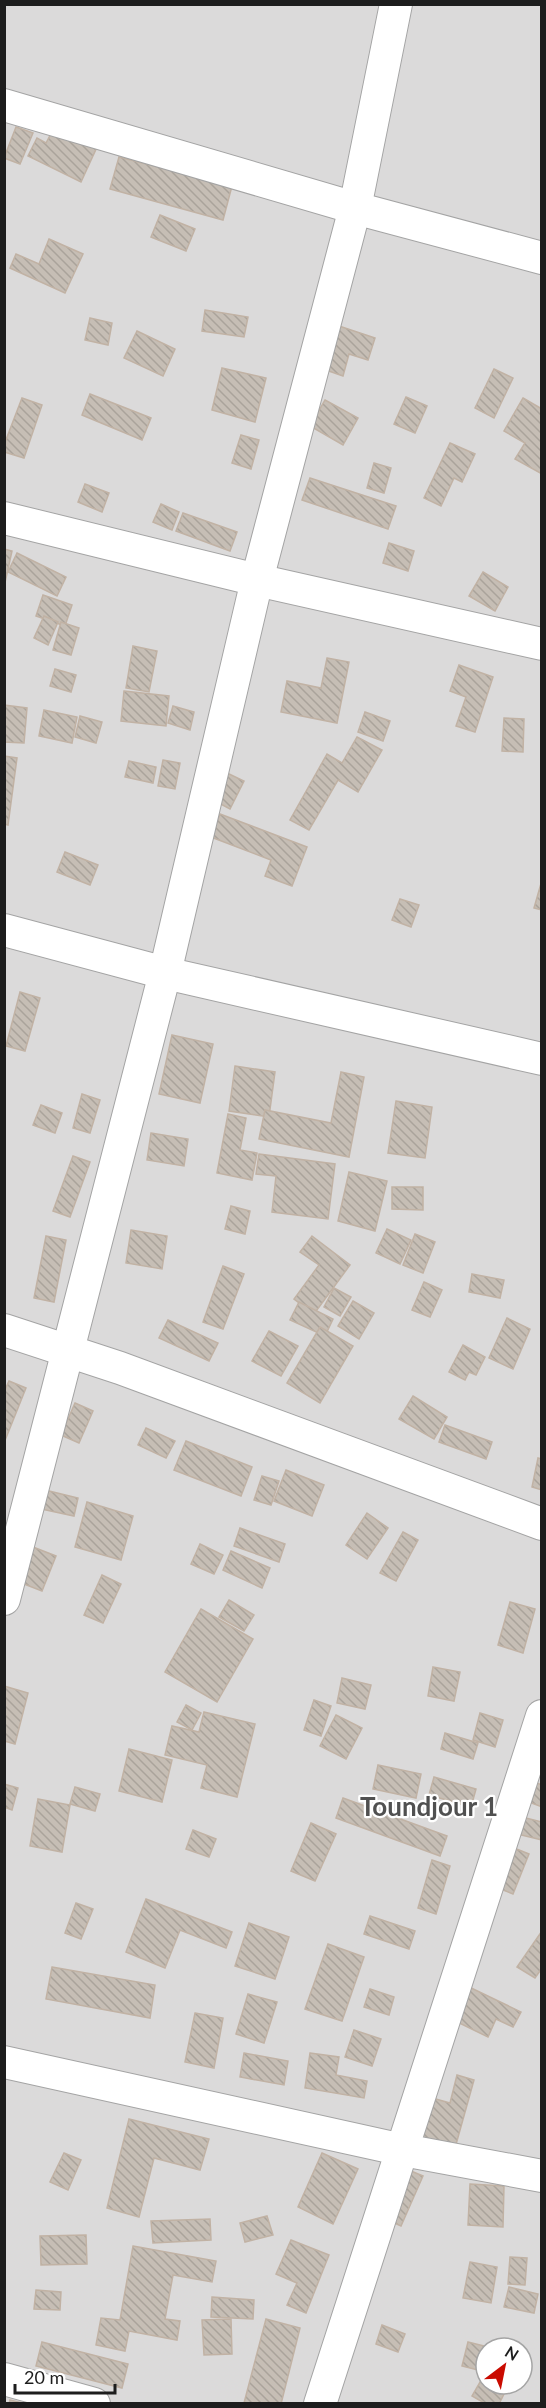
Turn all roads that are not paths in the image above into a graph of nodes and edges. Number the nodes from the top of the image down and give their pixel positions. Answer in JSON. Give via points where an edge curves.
{"nodes":[{"id":1,"x":396,"y":4,"type":"edge"},
{"id":2,"x":4,"y":105,"type":"edge"},
{"id":3,"x":354,"y":208,"type":"junction"},
{"id":4,"x":542,"y":258,"type":"edge"},
{"id":5,"x":4,"y":518,"type":"edge"},
{"id":6,"x":257,"y":580,"type":"junction"},
{"id":7,"x":542,"y":644,"type":"edge"},
{"id":8,"x":4,"y":930,"type":"edge"},
{"id":9,"x":165,"y":973,"type":"junction"},
{"id":10,"x":542,"y":1059,"type":"edge"},
{"id":11,"x":4,"y":1330,"type":"edge"},
{"id":12,"x":68,"y":1351,"type":"junction"},
{"id":13,"x":542,"y":1524,"type":"edge"},
{"id":14,"x":4,"y":1599,"type":"edge"},
{"id":15,"x":542,"y":1716,"type":"edge"},
{"id":16,"x":4,"y":2062,"type":"edge"},
{"id":17,"x":403,"y":2150,"type":"junction"},
{"id":18,"x":542,"y":2176,"type":"edge"},
{"id":19,"x":4,"y":2379,"type":"edge"},
{"id":20,"x":94,"y":2403,"type":"edge"},
{"id":21,"x":320,"y":2403,"type":"edge"}],
"edges":[{"from":1,"to":3,"type":"street"},
{"from":2,"to":3,"type":"street"},
{"from":3,"to":4,"type":"street"},
{"from":3,"to":6,"type":"street"},
{"from":5,"to":6,"type":"street"},
{"from":6,"to":7,"type":"street"},
{"from":6,"to":9,"type":"street"},
{"from":8,"to":9,"type":"street"},
{"from":9,"to":10,"type":"street"},
{"from":9,"to":12,"type":"street"},
{"from":11,"to":12,"type":"street"},
{"from":12,"to":13,"type":"street"},
{"from":12,"to":14,"type":"street"},
{"from":15,"to":17,"type":"street"},
{"from":16,"to":17,"type":"street"},
{"from":17,"to":18,"type":"street"},
{"from":17,"to":21,"type":"street"},
{"from":19,"to":20,"type":"street"}]}
